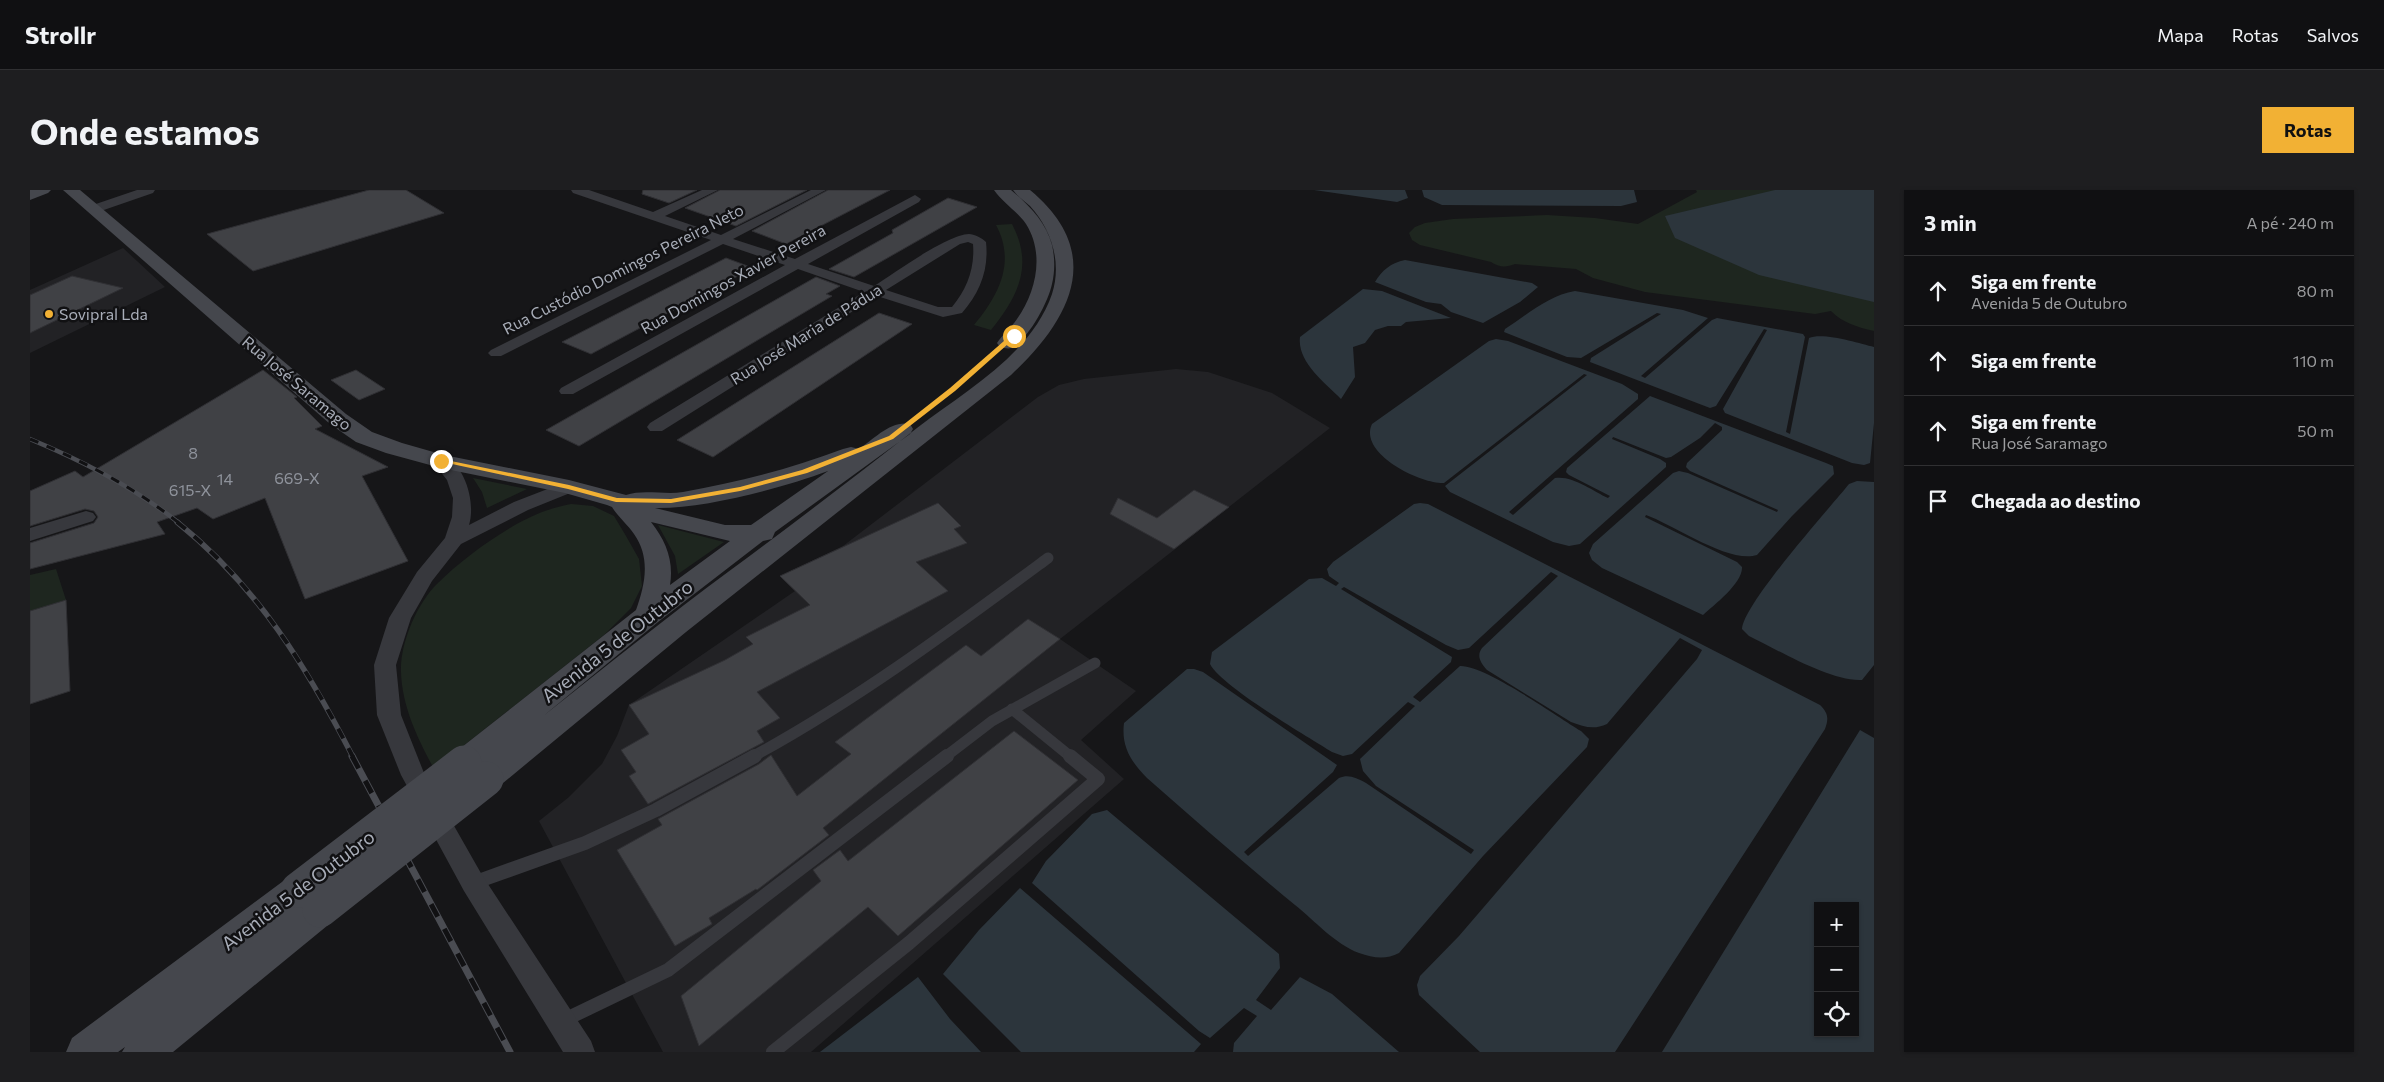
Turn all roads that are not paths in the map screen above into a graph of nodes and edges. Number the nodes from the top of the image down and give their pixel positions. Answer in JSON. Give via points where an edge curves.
{"nodes":[{"id":1,"x":43,"y":190,"type":"edge"},
{"id":2,"x":71,"y":190,"type":"edge"},
{"id":3,"x":149,"y":190,"type":"edge"},
{"id":4,"x":712,"y":190,"type":"edge"},
{"id":5,"x":820,"y":190,"type":"edge"},
{"id":6,"x":1002,"y":190,"type":"edge"},
{"id":7,"x":1021,"y":190,"type":"edge"},
{"id":8,"x":587,"y":191,"type":"edge"},
{"id":9,"x":30,"y":195,"type":"edge"},
{"id":10,"x":915,"y":199,"type":"dead end"},
{"id":11,"x":94,"y":209,"type":"junction"},
{"id":12,"x":654,"y":216,"type":"junction"},
{"id":13,"x":723,"y":239,"type":"junction"},
{"id":14,"x":798,"y":264,"type":"junction"},
{"id":15,"x":876,"y":290,"type":"junction"},
{"id":16,"x":496,"y":353,"type":"dead end"},
{"id":17,"x":567,"y":390,"type":"dead end"},
{"id":18,"x":656,"y":427,"type":"dead end"},
{"id":19,"x":891,"y":438,"type":"junction"},
{"id":20,"x":441,"y":461,"type":"junction"},
{"id":21,"x":569,"y":487,"type":"junction"},
{"id":22,"x":616,"y":500,"type":"junction"},
{"id":23,"x":671,"y":501,"type":"junction"},
{"id":24,"x":86,"y":517,"type":"dead end"},
{"id":25,"x":806,"y":527,"type":"junction"},
{"id":26,"x":757,"y":533,"type":"junction"},
{"id":27,"x":30,"y":535,"type":"edge"},
{"id":28,"x":454,"y":540,"type":"junction"},
{"id":29,"x":1048,"y":558,"type":"dead end"},
{"id":30,"x":739,"y":576,"type":"junction"},
{"id":31,"x":648,"y":615,"type":"junction"},
{"id":32,"x":1095,"y":663,"type":"dead end"},
{"id":33,"x":1012,"y":709,"type":"junction"},
{"id":34,"x":475,"y":771,"type":"junction"},
{"id":35,"x":473,"y":883,"type":"junction"},
{"id":36,"x":309,"y":900,"type":"junction"},
{"id":37,"x":561,"y":1022,"type":"junction"},
{"id":38,"x":86,"y":1052,"type":"edge"},
{"id":39,"x":142,"y":1052,"type":"edge"},
{"id":40,"x":580,"y":1052,"type":"edge"},
{"id":41,"x":774,"y":1052,"type":"edge"}],
"edges":[{"from":1,"to":9,"type":"main road"},
{"from":2,"to":11,"type":"main road","name":"Rua José Saramago"},
{"from":3,"to":11,"type":"street"},
{"from":4,"to":12,"type":"street"},
{"from":5,"to":13,"type":"street","name":"Rua Custódio Domingos Pereira Neto"},
{"from":6,"to":19,"type":"main road","name":"Avenida 5 de Outubro","via":[[1032,219],[1044,245],[1047,271],[1038,300],[1014,336],[996,353]]},
{"from":7,"to":25,"type":"main road","name":"Avenida 5 de Outubro","via":[[1046,213],[1063,246],[1065,275],[1059,301],[1048,323],[1015,359],[973,396]]},
{"from":8,"to":12,"type":"street"},
{"from":10,"to":14,"type":"street","name":"Rua Domingos Xavier Pereira"},
{"from":11,"to":20,"type":"main road","name":"Rua José Saramago","via":[[338,419],[364,437]]},
{"from":12,"to":13,"type":"street"},
{"from":13,"to":14,"type":"street"},
{"from":13,"to":16,"type":"street","name":"Rua Custódio Domingos Pereira Neto"},
{"from":14,"to":15,"type":"street"},
{"from":14,"to":17,"type":"street","name":"Rua Domingos Xavier Pereira"},
{"from":15,"to":15,"type":"street","name":"Rua José Maria de Pádua","via":[[956,241],[975,239],[979,242],[979,271],[960,306],[951,312],[934,311]]},
{"from":15,"to":18,"type":"street","name":"Rua José Maria de Pádua"},
{"from":19,"to":23,"type":"main road","via":[[775,481]]},
{"from":19,"to":26,"type":"main road","name":"Avenida 5 de Outubro"},
{"from":20,"to":21,"type":"main road","name":"Rua José Saramago"},
{"from":20,"to":28,"type":"street","via":[[456,479],[462,498],[462,517]]},
{"from":21,"to":22,"type":"main road","name":"Rua José Saramago"},
{"from":21,"to":28,"type":"street","via":[[521,506]]},
{"from":22,"to":23,"type":"main road"},
{"from":22,"to":26,"type":"main road","via":[[645,513],[710,530]]},
{"from":22,"to":31,"type":"main road","via":[[641,524],[653,544],[659,563],[658,588]]},
{"from":23,"to":26,"type":"main road","via":[[732,516],[749,524]]},
{"from":24,"to":27,"type":"street"},
{"from":25,"to":26,"type":"main road"},
{"from":25,"to":30,"type":"main road","name":"Avenida 5 de Outubro"},
{"from":26,"to":30,"type":"main road","via":[[755,556]]},
{"from":26,"to":31,"type":"main road","name":"Avenida 5 de Outubro"},
{"from":28,"to":35,"type":"street","via":[[424,577],[400,618],[385,665],[389,714],[406,758]]},
{"from":29,"to":35,"type":"lane","via":[[927,648],[811,725],[656,810],[585,843]]},
{"from":30,"to":34,"type":"main road","name":"Avenida 5 de Outubro"},
{"from":31,"to":34,"type":"main road","name":"Avenida 5 de Outubro"},
{"from":32,"to":33,"type":"lane"},
{"from":33,"to":37,"type":"lane","via":[[992,721],[668,970]]},
{"from":33,"to":41,"type":"lane","via":[[1098,779],[909,943]]},
{"from":34,"to":36,"type":"main road","name":"Avenida 5 de Outubro","bridge":true},
{"from":35,"to":37,"type":"street"},
{"from":36,"to":38,"type":"main road","name":"Avenida 5 de Outubro"},
{"from":36,"to":39,"type":"main road","name":"Avenida 5 de Outubro"},
{"from":37,"to":40,"type":"street"}]}
